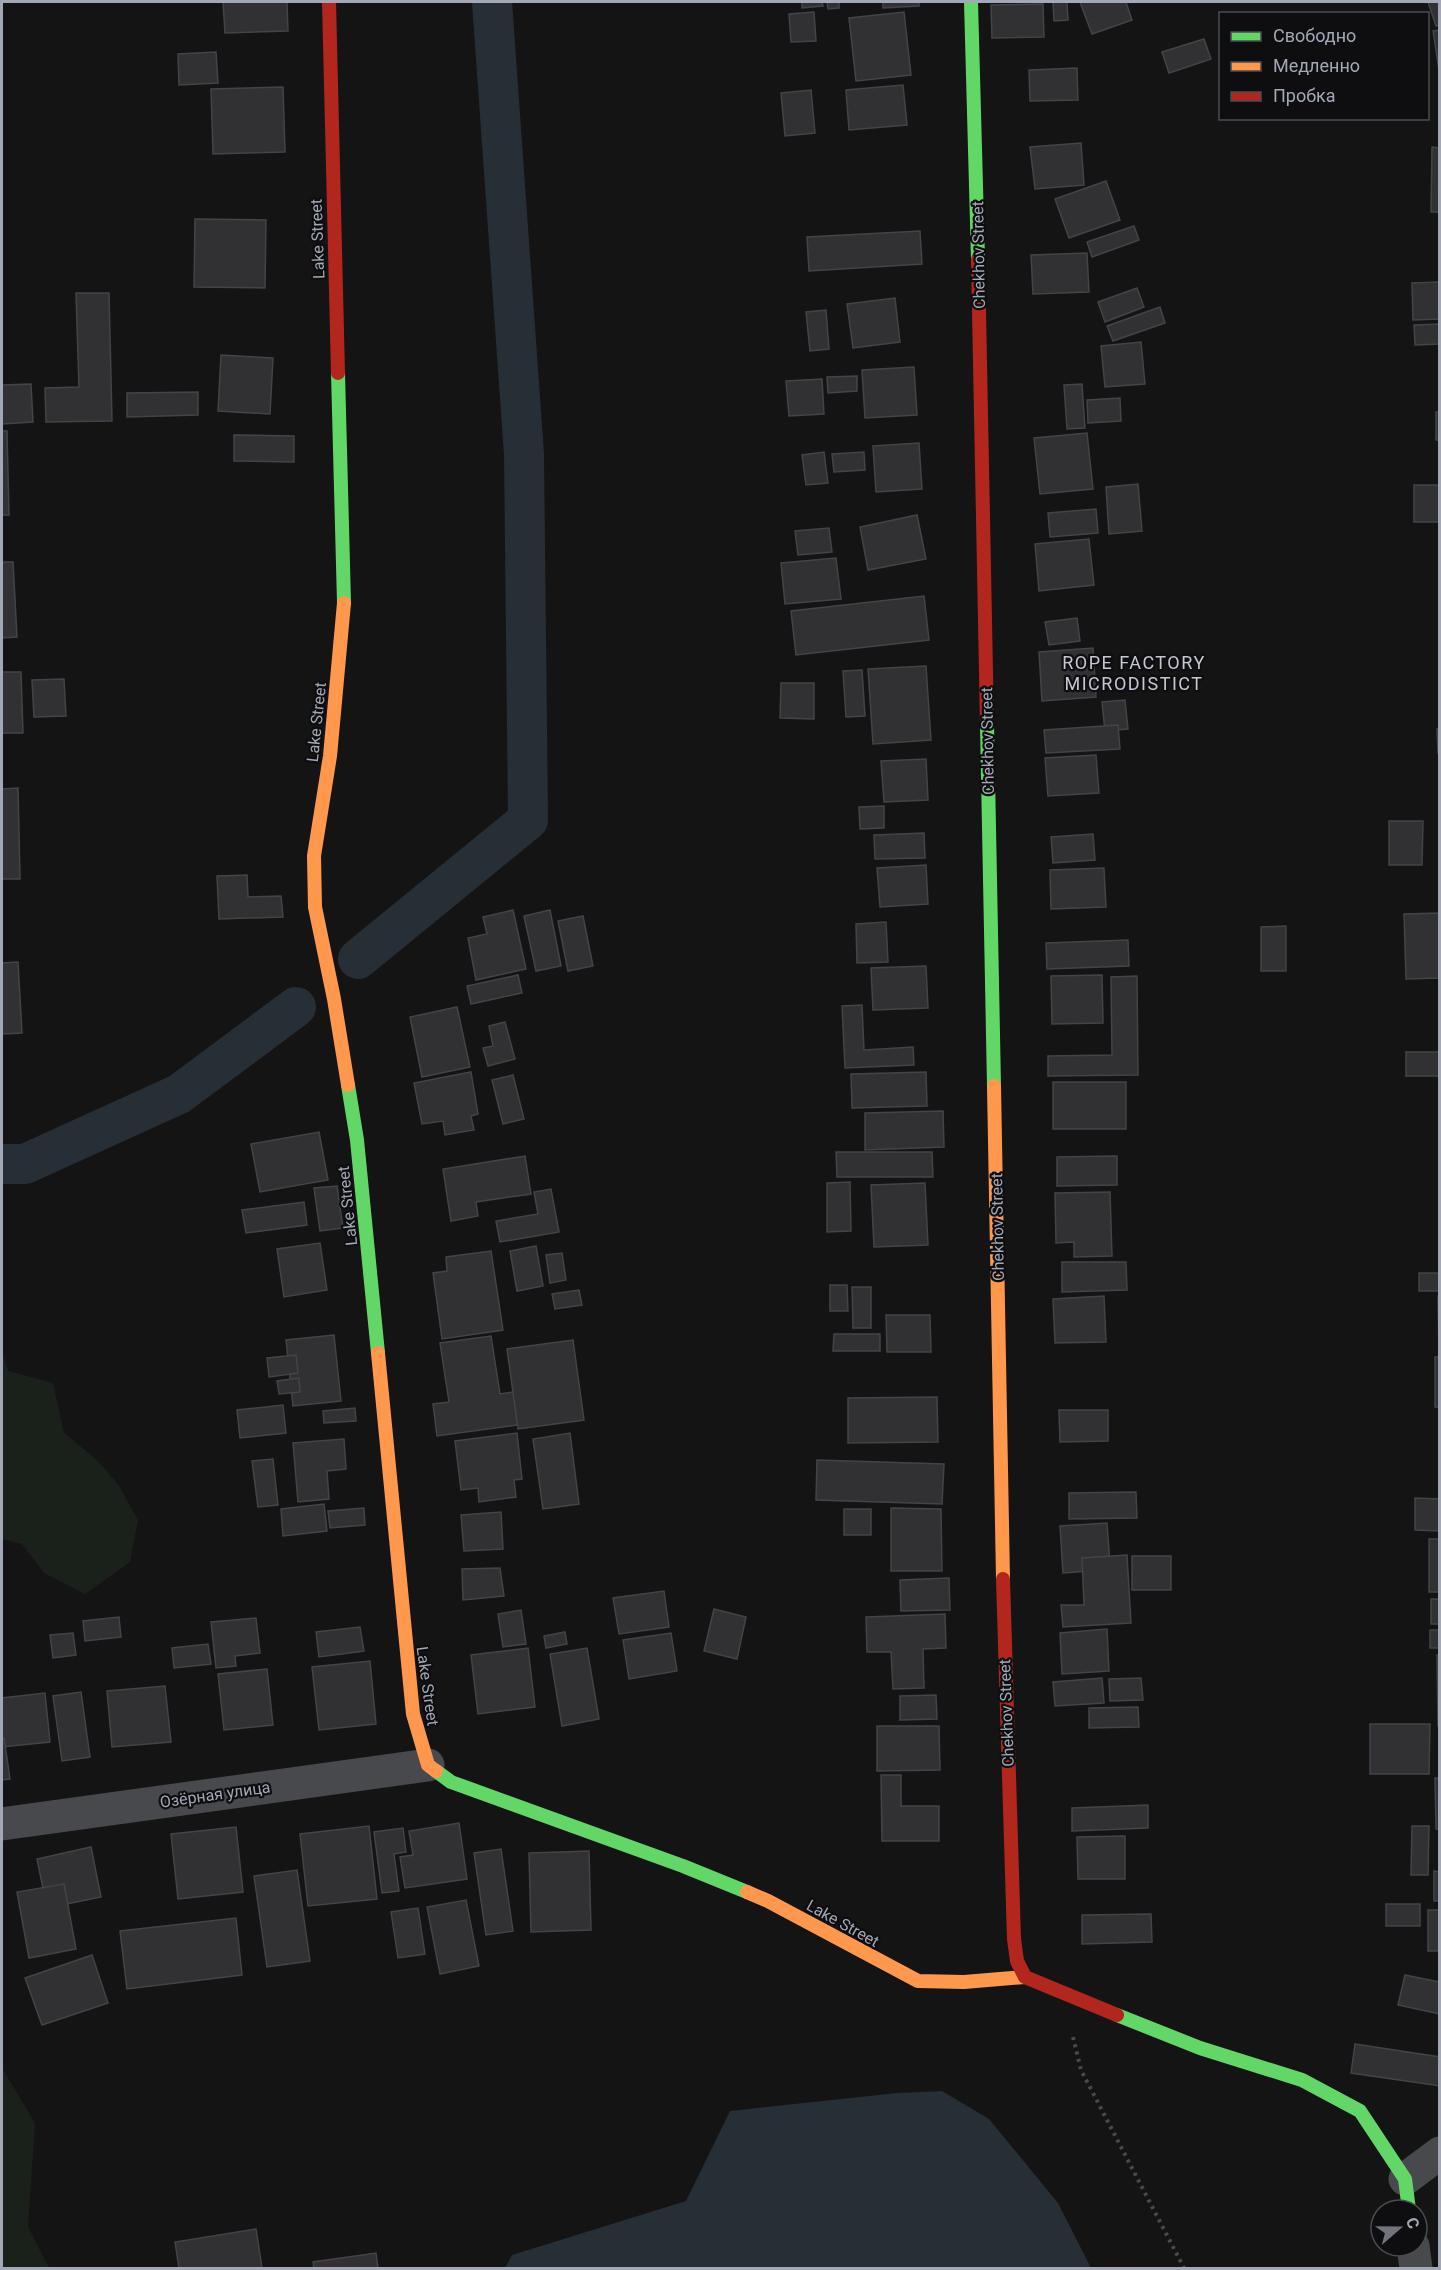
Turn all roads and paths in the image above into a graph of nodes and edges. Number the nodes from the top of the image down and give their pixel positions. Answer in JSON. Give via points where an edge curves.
{"nodes":[{"id":1,"x":329,"y":2,"type":"edge"},
{"id":2,"x":971,"y":2,"type":"edge"},
{"id":3,"x":429,"y":1765,"type":"junction"},
{"id":4,"x":2,"y":1824,"type":"edge"},
{"id":5,"x":1025,"y":1977,"type":"junction"},
{"id":6,"x":1063,"y":1994,"type":"junction"},
{"id":7,"x":1440,"y":2153,"type":"edge"},
{"id":8,"x":1407,"y":2194,"type":"edge"},
{"id":9,"x":1184,"y":2268,"type":"edge"}],
"edges":[{"from":1,"to":3,"type":"street","name":"Lake Street","via":[[344,600],[330,756],[314,856],[315,908],[357,1140],[412,1714]]},
{"from":2,"to":5,"type":"street","name":"Chekhov Street","via":[[1005,1692],[1014,1939],[1017,1961]]},
{"from":3,"to":4,"type":"street","name":"Озёрная улица"},
{"from":3,"to":5,"type":"street","name":"Lake Street","via":[[451,1782],[768,1901],[918,1981]]},
{"from":5,"to":6,"type":"street"},
{"from":6,"to":8,"type":"street","via":[[1200,2048],[1302,2080],[1334,2096],[1359,2111]]},
{"from":6,"to":9,"type":"path","via":[[1081,2070]]},
{"from":7,"to":8,"type":"street"}]}
